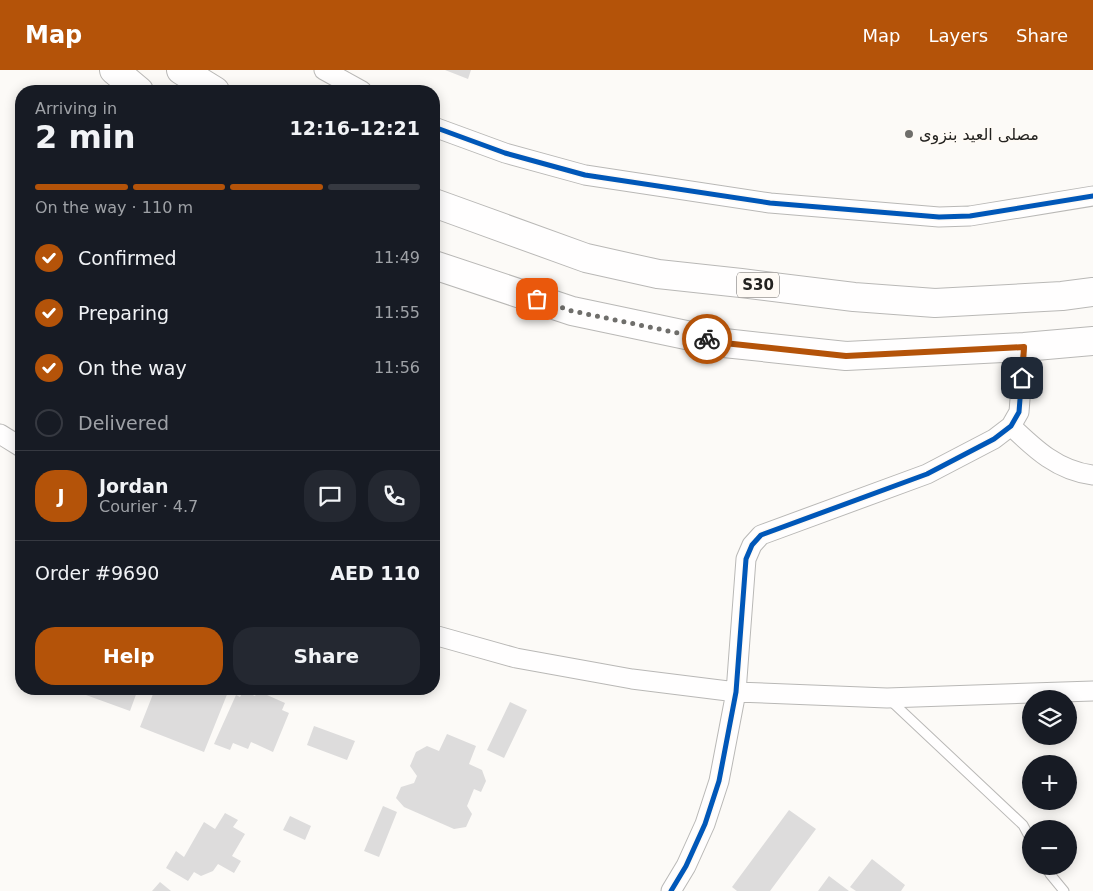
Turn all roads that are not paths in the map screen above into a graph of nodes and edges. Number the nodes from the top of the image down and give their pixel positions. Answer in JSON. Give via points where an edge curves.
{"nodes":[{"id":1,"x":114,"y":70,"type":"edge"},
{"id":2,"x":324,"y":70,"type":"edge"},
{"id":3,"x":186,"y":72,"type":"edge"},
{"id":4,"x":132,"y":85,"type":"edge"},
{"id":5,"x":206,"y":85,"type":"edge"},
{"id":6,"x":351,"y":85,"type":"edge"},
{"id":7,"x":440,"y":129,"type":"edge"},
{"id":8,"x":1093,"y":196,"type":"edge"},
{"id":9,"x":440,"y":205,"type":"edge"},
{"id":10,"x":440,"y":267,"type":"edge"},
{"id":11,"x":1093,"y":292,"type":"edge"},
{"id":12,"x":1093,"y":340,"type":"edge"},
{"id":13,"x":1024,"y":347,"type":"junction"},
{"id":14,"x":1011,"y":426,"type":"junction"},
{"id":15,"x":0,"y":434,"type":"edge"},
{"id":16,"x":15,"y":443,"type":"edge"},
{"id":17,"x":1093,"y":476,"type":"edge"},
{"id":18,"x":440,"y":637,"type":"edge"},
{"id":19,"x":1093,"y":691,"type":"edge"},
{"id":20,"x":736,"y":692,"type":"junction"},
{"id":21,"x":887,"y":698,"type":"junction"},
{"id":22,"x":1022,"y":824,"type":"edge"},
{"id":23,"x":1051,"y":875,"type":"edge"},
{"id":24,"x":671,"y":891,"type":"edge"},
{"id":25,"x":1064,"y":891,"type":"edge"}],
"edges":[{"from":1,"to":4,"type":"main road"},
{"from":2,"to":6,"type":"street"},
{"from":3,"to":5,"type":"main road"},
{"from":7,"to":8,"type":"street","via":[[505,153],[586,175],[770,203],[939,217],[970,216]]},
{"from":9,"to":11,"type":"main road","number":"S30","via":[[586,258],[658,274],[935,303]]},
{"from":10,"to":13,"type":"main road","via":[[572,311],[724,343],[846,356]]},
{"from":12,"to":13,"type":"main road"},
{"from":13,"to":14,"type":"street","via":[[1019,412]]},
{"from":14,"to":17,"type":"street","via":[[1034,449],[1057,464]]},
{"from":14,"to":20,"type":"street","via":[[994,439],[927,474],[761,535],[746,559]]},
{"from":15,"to":16,"type":"street"},
{"from":18,"to":20,"type":"street","via":[[516,658],[632,679]]},
{"from":19,"to":21,"type":"street"},
{"from":20,"to":21,"type":"street"},
{"from":20,"to":24,"type":"street","via":[[719,781],[706,824]]},
{"from":21,"to":22,"type":"lane"},
{"from":23,"to":25,"type":"lane"}]}
